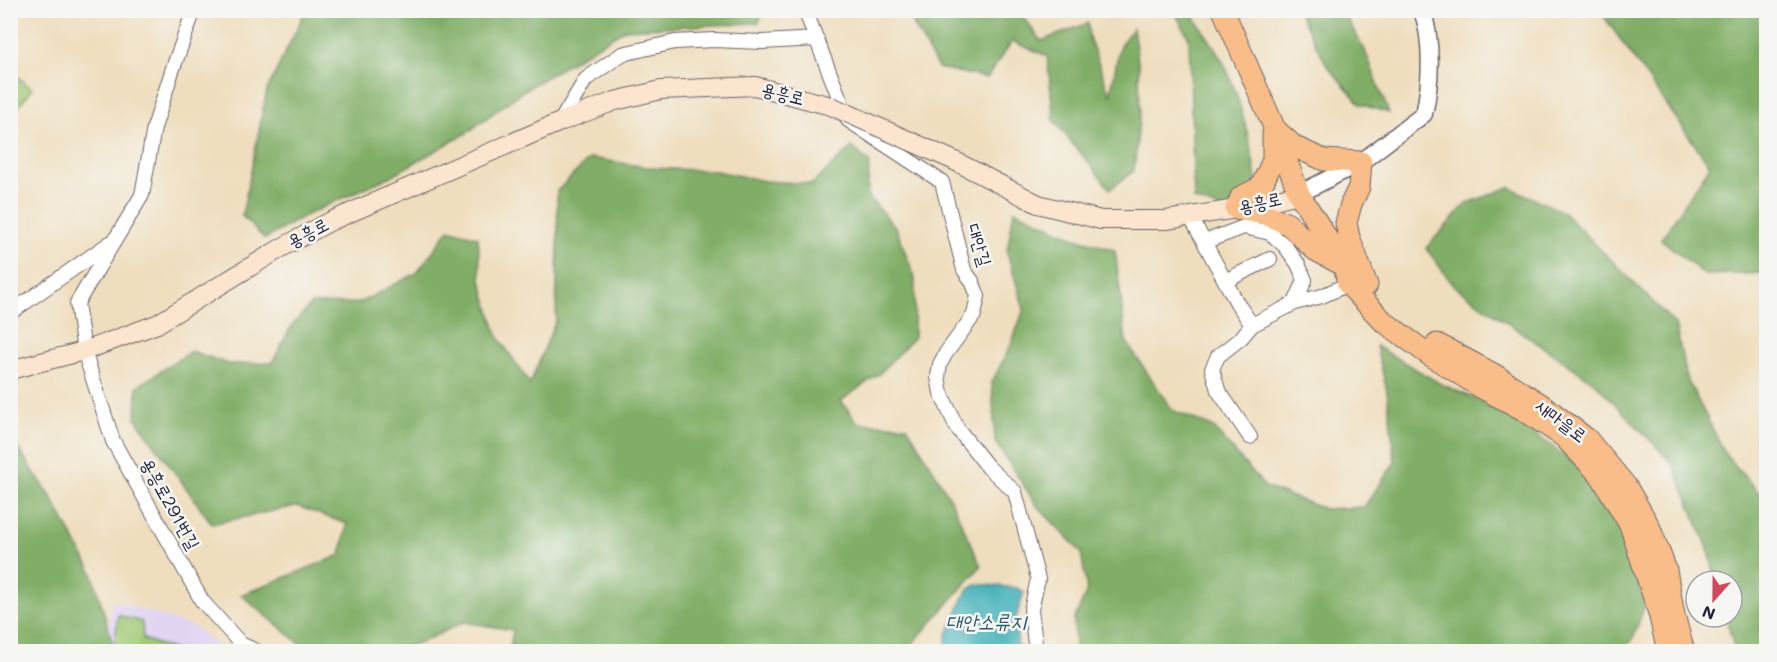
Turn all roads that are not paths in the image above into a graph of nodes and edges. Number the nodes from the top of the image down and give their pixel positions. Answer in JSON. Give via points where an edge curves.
{"nodes":[{"id":1,"x":194,"y":10,"type":"edge"},
{"id":2,"x":805,"y":10,"type":"edge"},
{"id":3,"x":1223,"y":10,"type":"edge"},
{"id":4,"x":1422,"y":10,"type":"edge"},
{"id":5,"x":817,"y":39,"type":"junction"},
{"id":6,"x":560,"y":122,"type":"junction"},
{"id":7,"x":1274,"y":127,"type":"junction"},
{"id":8,"x":1361,"y":162,"type":"junction"},
{"id":9,"x":1299,"y":194,"type":"junction"},
{"id":10,"x":1236,"y":208,"type":"junction"},
{"id":11,"x":1190,"y":216,"type":"junction"},
{"id":12,"x":114,"y":240,"type":"junction"},
{"id":13,"x":1204,"y":242,"type":"junction"},
{"id":14,"x":1270,"y":259,"type":"dead end"},
{"id":15,"x":1353,"y":278,"type":"junction"},
{"id":16,"x":1225,"y":281,"type":"junction"},
{"id":17,"x":1295,"y":303,"type":"junction"},
{"id":18,"x":10,"y":313,"type":"edge"},
{"id":19,"x":1252,"y":325,"type":"junction"},
{"id":20,"x":84,"y":351,"type":"junction"},
{"id":21,"x":10,"y":370,"type":"edge"},
{"id":22,"x":1250,"y":437,"type":"dead end"},
{"id":23,"x":258,"y":651,"type":"edge"},
{"id":24,"x":1036,"y":651,"type":"edge"},
{"id":25,"x":1668,"y":651,"type":"edge"},
{"id":26,"x":1684,"y":651,"type":"edge"}],
"edges":[{"from":1,"to":12,"type":"street","name":"용흥로291번길","via":[[154,128],[142,195]]},
{"from":2,"to":5,"type":"street","name":"대안길"},
{"from":3,"to":7,"type":"main road","name":"새마을로"},
{"from":4,"to":8,"type":"street","name":"용흥로","via":[[1427,25],[1428,60],[1424,114]]},
{"from":5,"to":6,"type":"street","via":[[675,42],[622,54],[586,79]]},
{"from":5,"to":24,"type":"street","name":"대안길","via":[[848,120],[942,182],[964,270],[978,296],[974,315],[940,364],[940,393],[957,428],[988,467],[1015,492],[1038,579],[1031,610]]},
{"from":6,"to":11,"type":"main road","name":"용흥로","bridge":true,"via":[[615,101],[661,90],[755,86],[831,106],[955,161],[1038,204],[1101,220]]},
{"from":6,"to":20,"type":"main road","name":"용흥로","via":[[331,220],[157,324]]},
{"from":7,"to":8,"type":"main road","via":[[1295,147],[1309,154],[1324,160]]},
{"from":7,"to":9,"type":"main road","name":"새마을로"},
{"from":7,"to":10,"type":"main road","via":[[1273,160],[1261,187],[1241,197]]},
{"from":8,"to":9,"type":"street","name":"용흥로"},
{"from":8,"to":15,"type":"main road","via":[[1359,187],[1346,223]]},
{"from":9,"to":10,"type":"main road","name":"용흥로"},
{"from":9,"to":15,"type":"main road","name":"새마을로"},
{"from":10,"to":11,"type":"main road","name":"용흥로"},
{"from":10,"to":15,"type":"main road","via":[[1288,224]]},
{"from":11,"to":13,"type":"street"},
{"from":12,"to":18,"type":"street"},
{"from":12,"to":20,"type":"street","name":"용흥로291번길","via":[[77,303]]},
{"from":13,"to":16,"type":"street"},
{"from":13,"to":17,"type":"street","via":[[1244,227],[1270,233],[1285,246],[1305,280]]},
{"from":14,"to":16,"type":"street"},
{"from":15,"to":17,"type":"street","via":[[1322,296]]},
{"from":15,"to":25,"type":"main road","name":"새마을로","via":[[1383,321],[1428,354],[1564,437],[1600,476],[1630,525]]},
{"from":15,"to":26,"type":"main road","name":"새마을로","via":[[1406,326],[1494,375],[1587,439],[1626,486],[1648,526],[1666,570]]},
{"from":16,"to":19,"type":"street"},
{"from":17,"to":19,"type":"street"},
{"from":19,"to":22,"type":"street","via":[[1218,356],[1212,369],[1218,390]]},
{"from":20,"to":21,"type":"main road","name":"용흥로"},
{"from":20,"to":23,"type":"street","name":"용흥로291번길","via":[[114,441],[202,601],[241,644]]}]}
